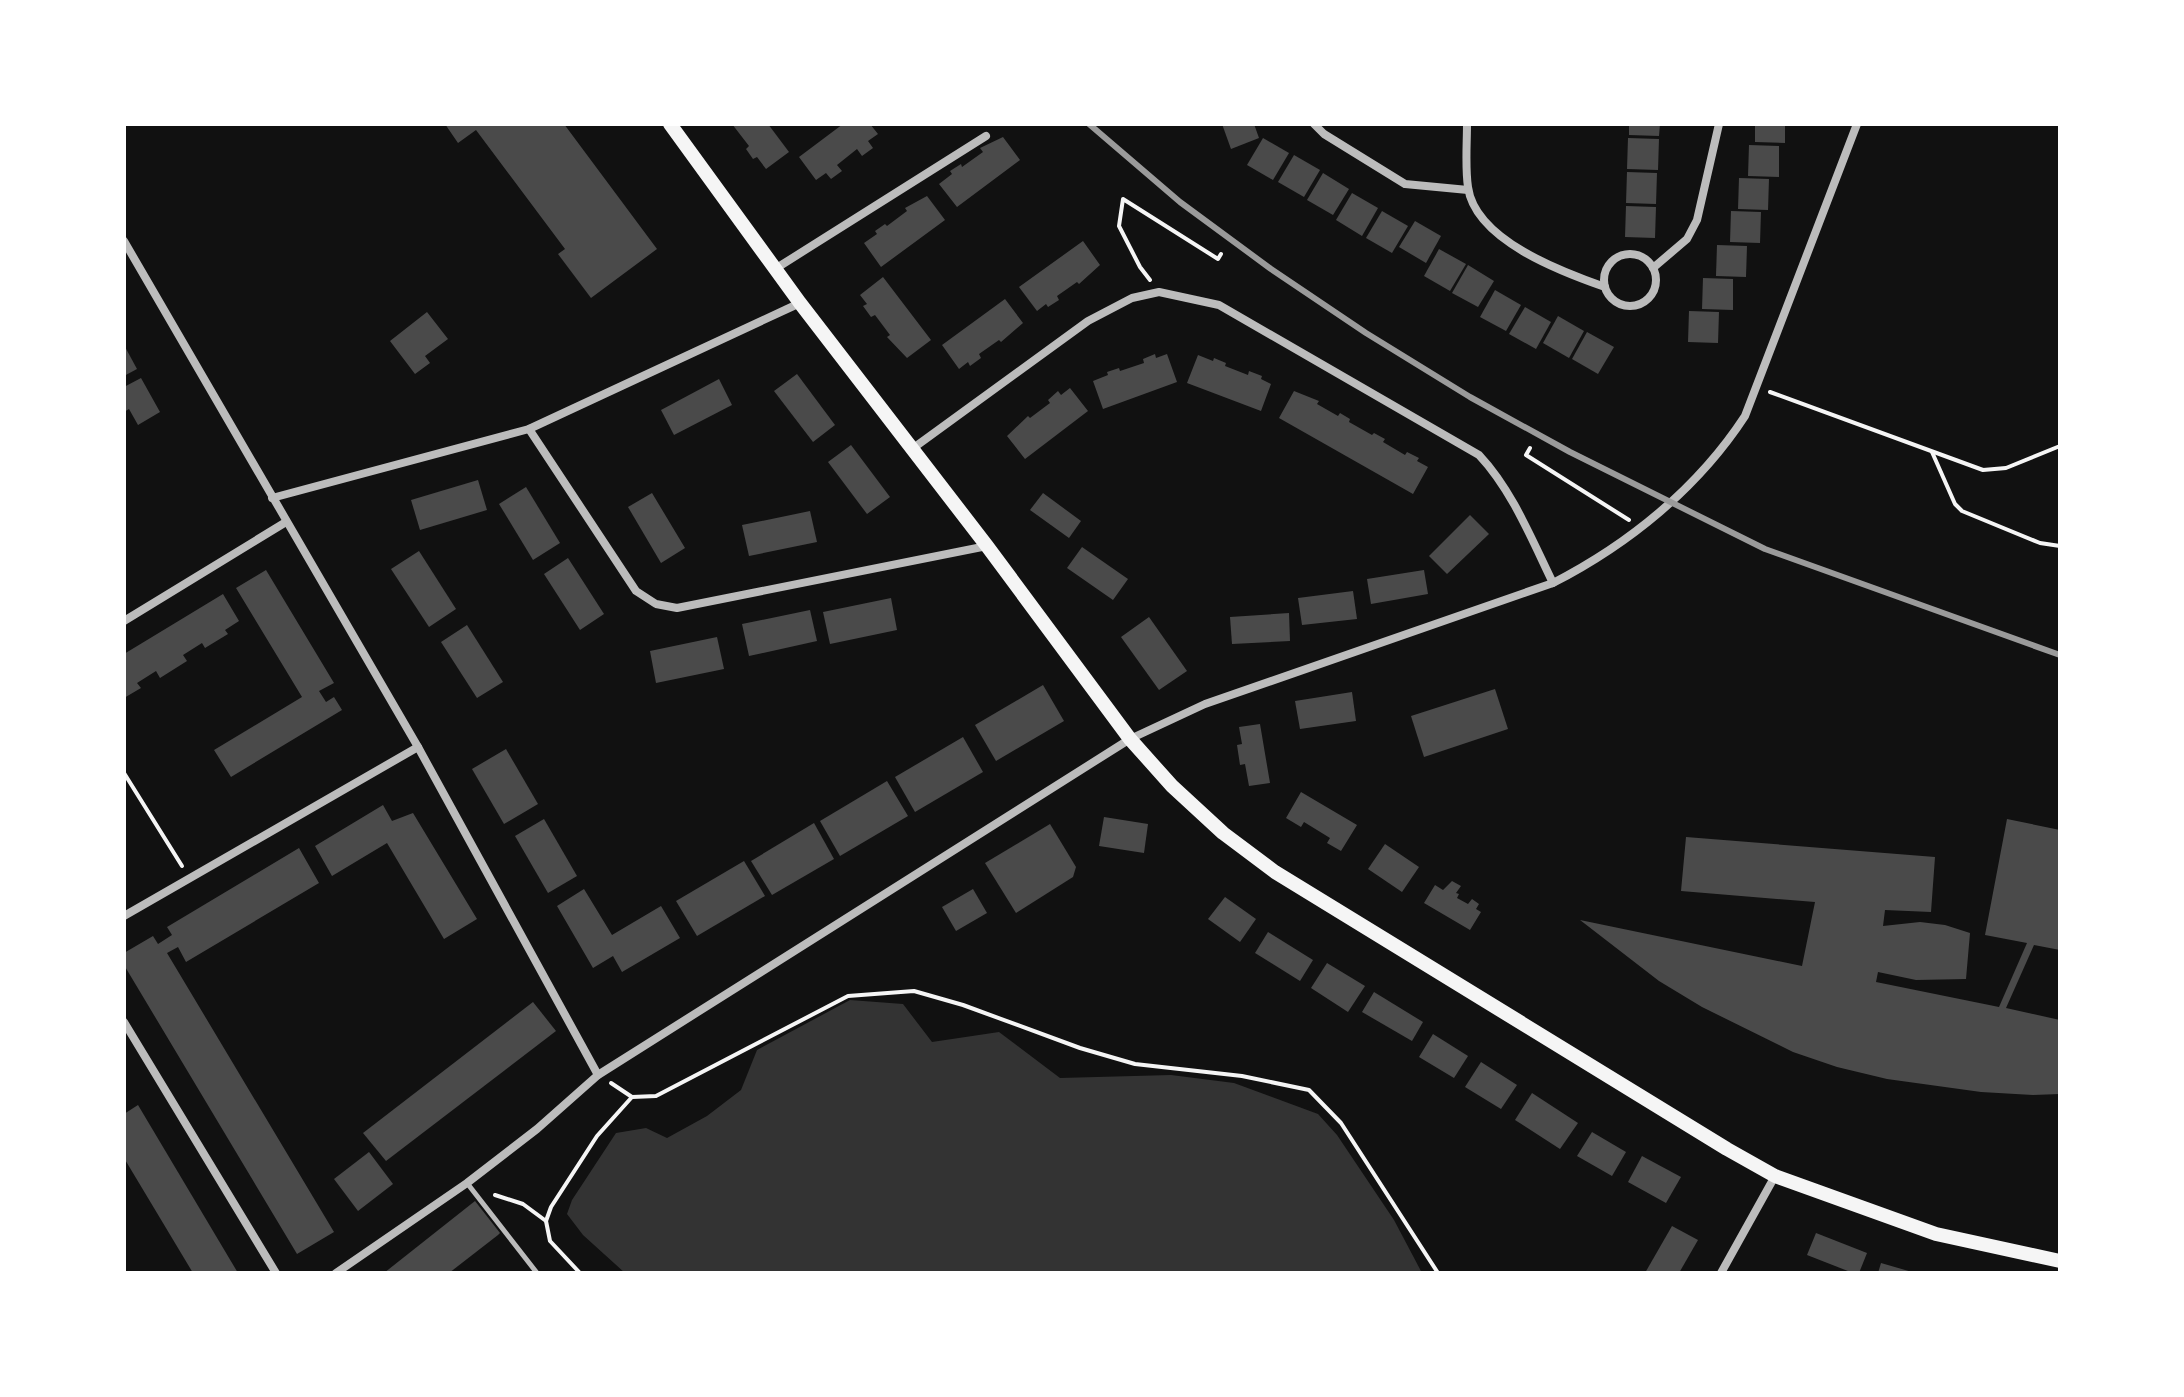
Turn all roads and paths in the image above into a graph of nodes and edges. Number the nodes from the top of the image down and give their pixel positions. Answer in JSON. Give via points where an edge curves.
{"nodes":[{"id":1,"x":670,"y":124,"type":"edge"},
{"id":2,"x":1314,"y":124,"type":"edge"},
{"id":3,"x":1467,"y":124,"type":"edge"},
{"id":4,"x":1719,"y":124,"type":"edge"},
{"id":5,"x":1857,"y":124,"type":"edge"},
{"id":6,"x":986,"y":136,"type":"dead end"},
{"id":7,"x":1468,"y":190,"type":"junction"},
{"id":8,"x":124,"y":241,"type":"edge"},
{"id":9,"x":1221,"y":254,"type":"dead end"},
{"id":10,"x":1653,"y":268,"type":"junction"},
{"id":11,"x":775,"y":269,"type":"junction"},
{"id":12,"x":1605,"y":287,"type":"junction"},
{"id":13,"x":1159,"y":292,"type":"junction"},
{"id":14,"x":800,"y":303,"type":"junction"},
{"id":15,"x":1756,"y":388,"type":"junction"},
{"id":16,"x":529,"y":429,"type":"junction"},
{"id":17,"x":2060,"y":446,"type":"edge"},
{"id":18,"x":1530,"y":448,"type":"dead end"},
{"id":19,"x":912,"y":449,"type":"junction"},
{"id":20,"x":1932,"y":452,"type":"junction"},
{"id":21,"x":272,"y":498,"type":"junction"},
{"id":22,"x":286,"y":522,"type":"junction"},
{"id":23,"x":1641,"y":527,"type":"junction"},
{"id":24,"x":987,"y":546,"type":"junction"},
{"id":25,"x":2060,"y":546,"type":"edge"},
{"id":26,"x":1553,"y":583,"type":"junction"},
{"id":27,"x":124,"y":621,"type":"edge"},
{"id":28,"x":1130,"y":739,"type":"junction"},
{"id":29,"x":418,"y":747,"type":"junction"},
{"id":30,"x":124,"y":773,"type":"edge"},
{"id":31,"x":190,"y":878,"type":"junction"},
{"id":32,"x":124,"y":916,"type":"edge"},
{"id":33,"x":124,"y":1022,"type":"edge"},
{"id":34,"x":598,"y":1075,"type":"junction"},
{"id":35,"x":632,"y":1097,"type":"junction"},
{"id":36,"x":478,"y":1175,"type":"junction"},
{"id":37,"x":1775,"y":1176,"type":"junction"},
{"id":38,"x":467,"y":1183,"type":"junction"},
{"id":39,"x":546,"y":1221,"type":"junction"},
{"id":40,"x":2060,"y":1261,"type":"edge"},
{"id":41,"x":276,"y":1273,"type":"edge"},
{"id":42,"x":336,"y":1273,"type":"edge"},
{"id":43,"x":537,"y":1273,"type":"edge"},
{"id":44,"x":580,"y":1273,"type":"edge"},
{"id":45,"x":1438,"y":1273,"type":"edge"},
{"id":46,"x":1721,"y":1273,"type":"edge"}],
"edges":[{"from":1,"to":11,"type":"main road"},
{"from":2,"to":7,"type":"street","via":[[1405,184]]},
{"from":3,"to":7,"type":"street"},
{"from":4,"to":10,"type":"street","via":[[1697,220],[1687,239]]},
{"from":5,"to":15,"type":"street"},
{"from":6,"to":11,"type":"street"},
{"from":7,"to":12,"type":"street","via":[[1493,229],[1523,253]]},
{"from":8,"to":21,"type":"street"},
{"from":9,"to":13,"type":"path","via":[[1218,259],[1123,199],[1119,226]]},
{"from":10,"to":12,"type":"street","via":[[1643,257],[1621,256],[1609,265]]},
{"from":10,"to":12,"type":"street","via":[[1655,289],[1640,305],[1618,304]]},
{"from":11,"to":14,"type":"main road"},
{"from":13,"to":19,"type":"street","via":[[1132,298],[1088,321]]},
{"from":13,"to":26,"type":"street","via":[[1219,305],[1479,455],[1524,522]]},
{"from":14,"to":16,"type":"street"},
{"from":14,"to":19,"type":"main road"},
{"from":15,"to":20,"type":"path"},
{"from":15,"to":23,"type":"street","via":[[1727,445]]},
{"from":16,"to":21,"type":"street"},
{"from":16,"to":24,"type":"street","via":[[636,591],[656,604],[677,608]]},
{"from":17,"to":20,"type":"path","via":[[1997,471]]},
{"from":18,"to":23,"type":"path","via":[[1526,455]]},
{"from":19,"to":24,"type":"main road"},
{"from":20,"to":25,"type":"path","via":[[1962,511]]},
{"from":21,"to":22,"type":"street"},
{"from":22,"to":27,"type":"street"},
{"from":22,"to":29,"type":"street"},
{"from":23,"to":26,"type":"street"},
{"from":24,"to":28,"type":"main road"},
{"from":26,"to":28,"type":"street","via":[[1205,704]]},
{"from":28,"to":34,"type":"street"},
{"from":28,"to":37,"type":"main road","via":[[1223,833],[1275,872]]},
{"from":29,"to":31,"type":"street"},
{"from":29,"to":34,"type":"street"},
{"from":30,"to":31,"type":"path"},
{"from":31,"to":32,"type":"street"},
{"from":33,"to":41,"type":"street"},
{"from":34,"to":35,"type":"path"},
{"from":34,"to":36,"type":"street"},
{"from":35,"to":39,"type":"path","via":[[597,1136]]},
{"from":35,"to":45,"type":"path","via":[[656,1096],[848,996],[914,991],[1135,1064],[1309,1090],[1341,1123]]},
{"from":36,"to":38,"type":"street"},
{"from":36,"to":39,"type":"path","via":[[496,1196],[523,1204]]},
{"from":37,"to":40,"type":"main road","via":[[1936,1234]]},
{"from":37,"to":46,"type":"street"},
{"from":38,"to":42,"type":"street"},
{"from":38,"to":43,"type":"lane"},
{"from":39,"to":44,"type":"path","via":[[550,1241]]}]}
